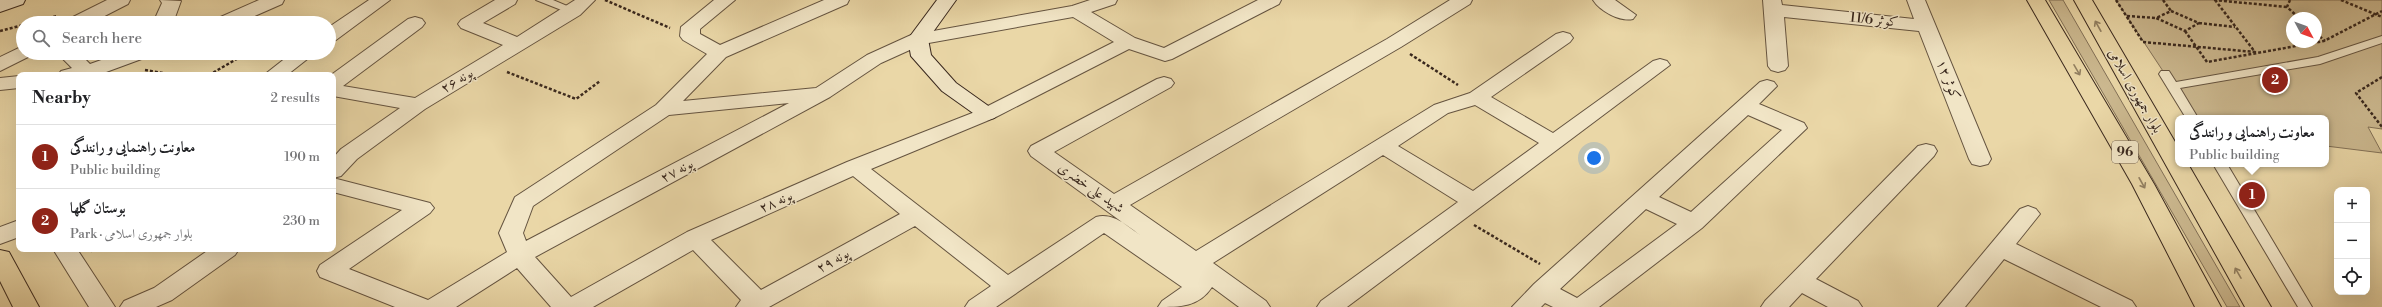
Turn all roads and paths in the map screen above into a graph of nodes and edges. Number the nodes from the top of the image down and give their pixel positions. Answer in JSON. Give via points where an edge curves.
{"nodes":[{"id":1,"x":16,"y":0,"type":"edge"},
{"id":2,"x":120,"y":0,"type":"edge"},
{"id":3,"x":169,"y":0,"type":"edge"},
{"id":4,"x":275,"y":0,"type":"edge"},
{"id":5,"x":381,"y":0,"type":"edge"},
{"id":6,"x":508,"y":0,"type":"edge"},
{"id":7,"x":542,"y":0,"type":"edge"},
{"id":8,"x":604,"y":0,"type":"edge"},
{"id":9,"x":726,"y":0,"type":"edge"},
{"id":10,"x":840,"y":0,"type":"edge"},
{"id":11,"x":947,"y":0,"type":"edge"},
{"id":12,"x":1108,"y":0,"type":"edge"},
{"id":13,"x":1272,"y":0,"type":"edge"},
{"id":14,"x":1463,"y":0,"type":"edge"},
{"id":15,"x":1602,"y":0,"type":"edge"},
{"id":16,"x":1916,"y":0,"type":"edge"},
{"id":17,"x":2036,"y":0,"type":"edge"},
{"id":18,"x":2083,"y":0,"type":"edge"},
{"id":19,"x":2116,"y":0,"type":"edge"},
{"id":20,"x":2163,"y":0,"type":"edge"},
{"id":21,"x":2214,"y":0,"type":"edge"},
{"id":22,"x":2290,"y":0,"type":"edge"},
{"id":23,"x":2341,"y":0,"type":"edge"},
{"id":24,"x":1773,"y":5,"type":"edge"},
{"id":25,"x":0,"y":6,"type":"edge"},
{"id":26,"x":580,"y":6,"type":"edge"},
{"id":27,"x":2287,"y":7,"type":"junction"},
{"id":28,"x":2171,"y":10,"type":"junction"},
{"id":29,"x":1076,"y":11,"type":"junction"},
{"id":30,"x":2382,"y":11,"type":"edge"},
{"id":31,"x":2292,"y":12,"type":"edge"},
{"id":32,"x":1626,"y":15,"type":"dead end"},
{"id":33,"x":2376,"y":15,"type":"junction"},
{"id":34,"x":96,"y":16,"type":"edge"},
{"id":35,"x":166,"y":16,"type":"edge"},
{"id":36,"x":238,"y":16,"type":"edge"},
{"id":37,"x":2126,"y":16,"type":"junction"},
{"id":38,"x":2382,"y":17,"type":"edge"},
{"id":39,"x":2156,"y":18,"type":"junction"},
{"id":40,"x":415,"y":23,"type":"dead end"},
{"id":41,"x":2200,"y":23,"type":"junction"},
{"id":42,"x":1927,"y":26,"type":"junction"},
{"id":43,"x":16,"y":27,"type":"edge"},
{"id":44,"x":2236,"y":27,"type":"junction"},
{"id":45,"x":0,"y":31,"type":"edge"},
{"id":46,"x":336,"y":31,"type":"edge"},
{"id":47,"x":2185,"y":31,"type":"junction"},
{"id":48,"x":690,"y":36,"type":"junction"},
{"id":49,"x":1563,"y":38,"type":"dead end"},
{"id":50,"x":918,"y":39,"type":"junction"},
{"id":51,"x":2382,"y":39,"type":"edge"},
{"id":52,"x":1128,"y":42,"type":"junction"},
{"id":53,"x":1394,"y":43,"type":"junction"},
{"id":54,"x":518,"y":44,"type":"junction"},
{"id":55,"x":2197,"y":48,"type":"junction"},
{"id":56,"x":719,"y":53,"type":"junction"},
{"id":57,"x":16,"y":56,"type":"edge"},
{"id":58,"x":70,"y":60,"type":"edge"},
{"id":59,"x":116,"y":60,"type":"edge"},
{"id":60,"x":235,"y":60,"type":"edge"},
{"id":61,"x":295,"y":60,"type":"edge"},
{"id":62,"x":486,"y":64,"type":"junction"},
{"id":63,"x":0,"y":65,"type":"edge"},
{"id":64,"x":1660,"y":65,"type":"dead end"},
{"id":65,"x":1778,"y":66,"type":"dead end"},
{"id":66,"x":76,"y":72,"type":"edge"},
{"id":67,"x":82,"y":72,"type":"edge"},
{"id":68,"x":214,"y":72,"type":"edge"},
{"id":69,"x":278,"y":72,"type":"edge"},
{"id":70,"x":2165,"y":74,"type":"dead end"},
{"id":71,"x":2382,"y":77,"type":"edge"},
{"id":72,"x":336,"y":81,"type":"edge"},
{"id":73,"x":600,"y":81,"type":"dead end"},
{"id":74,"x":16,"y":82,"type":"edge"},
{"id":75,"x":1164,"y":83,"type":"dead end"},
{"id":76,"x":0,"y":84,"type":"edge"},
{"id":77,"x":1767,"y":86,"type":"dead end"},
{"id":78,"x":2173,"y":86,"type":"junction"},
{"id":79,"x":336,"y":91,"type":"edge"},
{"id":80,"x":823,"y":93,"type":"junction"},
{"id":81,"x":1477,"y":97,"type":"junction"},
{"id":82,"x":418,"y":105,"type":"junction"},
{"id":83,"x":1745,"y":106,"type":"junction"},
{"id":84,"x":663,"y":109,"type":"junction"},
{"id":85,"x":987,"y":114,"type":"junction"},
{"id":86,"x":2190,"y":115,"type":"edge"},
{"id":87,"x":2382,"y":127,"type":"edge"},
{"id":88,"x":1554,"y":142,"type":"junction"},
{"id":89,"x":1383,"y":146,"type":"junction"},
{"id":90,"x":1926,"y":151,"type":"dead end"},
{"id":91,"x":341,"y":152,"type":"edge"},
{"id":92,"x":1980,"y":159,"type":"dead end"},
{"id":93,"x":2175,"y":161,"type":"edge"},
{"id":94,"x":336,"y":164,"type":"edge"},
{"id":95,"x":855,"y":167,"type":"junction"},
{"id":96,"x":2178,"y":167,"type":"edge"},
{"id":97,"x":2222,"y":167,"type":"edge"},
{"id":98,"x":336,"y":186,"type":"edge"},
{"id":99,"x":1643,"y":199,"type":"junction"},
{"id":100,"x":1474,"y":201,"type":"junction"},
{"id":101,"x":1114,"y":204,"type":"junction"},
{"id":102,"x":1456,"y":214,"type":"junction"},
{"id":103,"x":2028,"y":214,"type":"dead end"},
{"id":104,"x":917,"y":215,"type":"junction"},
{"id":105,"x":1694,"y":223,"type":"junction"},
{"id":106,"x":16,"y":229,"type":"edge"},
{"id":107,"x":0,"y":236,"type":"edge"},
{"id":108,"x":695,"y":238,"type":"junction"},
{"id":109,"x":2001,"y":247,"type":"junction"},
{"id":110,"x":67,"y":252,"type":"edge"},
{"id":111,"x":223,"y":252,"type":"edge"},
{"id":112,"x":520,"y":255,"type":"junction"},
{"id":113,"x":0,"y":258,"type":"edge"},
{"id":114,"x":1197,"y":262,"type":"junction"},
{"id":115,"x":1800,"y":281,"type":"junction"},
{"id":116,"x":1009,"y":288,"type":"junction"},
{"id":117,"x":1536,"y":297,"type":"edge"},
{"id":118,"x":754,"y":305,"type":"edge"},
{"id":119,"x":26,"y":307,"type":"edge"},
{"id":120,"x":102,"y":307,"type":"edge"},
{"id":121,"x":133,"y":307,"type":"edge"},
{"id":122,"x":420,"y":307,"type":"edge"},
{"id":123,"x":437,"y":307,"type":"edge"},
{"id":124,"x":565,"y":307,"type":"edge"},
{"id":125,"x":573,"y":307,"type":"edge"},
{"id":126,"x":978,"y":307,"type":"edge"},
{"id":127,"x":1171,"y":307,"type":"edge"},
{"id":128,"x":1257,"y":307,"type":"edge"},
{"id":129,"x":1330,"y":307,"type":"edge"},
{"id":130,"x":1573,"y":307,"type":"edge"},
{"id":131,"x":1582,"y":307,"type":"edge"},
{"id":132,"x":1774,"y":307,"type":"edge"},
{"id":133,"x":1849,"y":307,"type":"edge"},
{"id":134,"x":1951,"y":307,"type":"edge"},
{"id":135,"x":2123,"y":307,"type":"edge"},
{"id":136,"x":2208,"y":307,"type":"edge"},
{"id":137,"x":2258,"y":307,"type":"edge"},
{"id":138,"x":2305,"y":307,"type":"edge"}],
"edges":[{"from":1,"to":25,"type":"street"},
{"from":2,"to":34,"type":"street"},
{"from":3,"to":35,"type":"street","via":[[172,1]]},
{"from":4,"to":36,"type":"street"},
{"from":5,"to":46,"type":"street"},
{"from":6,"to":54,"type":"street","via":[[468,24]]},
{"from":7,"to":26,"type":"lane"},
{"from":8,"to":48,"type":"path"},
{"from":9,"to":48,"type":"street","via":[[691,28]]},
{"from":10,"to":56,"type":"street"},
{"from":11,"to":50,"type":"street"},
{"from":12,"to":29,"type":"street"},
{"from":13,"to":52,"type":"street","via":[[1165,55]]},
{"from":14,"to":53,"type":"street"},
{"from":15,"to":32,"type":"street"},
{"from":16,"to":42,"type":"street","name":"کوثر ۱۲"},
{"from":17,"to":136,"type":"main road","number":"96","one_way":true,"via":[[2143,184]]},
{"from":93,"to":18,"type":"main road","name":"بلوار جمهوری اسلامی","one_way":true},
{"from":19,"to":37,"type":"path"},
{"from":20,"to":28,"type":"path"},
{"from":21,"to":27,"type":"path"},
{"from":21,"to":44,"type":"path"},
{"from":22,"to":27,"type":"path"},
{"from":23,"to":33,"type":"path"},
{"from":24,"to":42,"type":"street","name":"کوثر 11/6"},
{"from":24,"to":65,"type":"street"},
{"from":26,"to":54,"type":"street","name":"پونه ۲۶"},
{"from":27,"to":31,"type":"path"},
{"from":28,"to":39,"type":"path"},
{"from":28,"to":41,"type":"path"},
{"from":29,"to":50,"type":"street"},
{"from":29,"to":52,"type":"street"},
{"from":30,"to":33,"type":"path"},
{"from":33,"to":38,"type":"path"},
{"from":33,"to":55,"type":"path","via":[[2324,41],[2207,62]]},
{"from":37,"to":39,"type":"path"},
{"from":37,"to":55,"type":"path","via":[[2143,42]]},
{"from":39,"to":47,"type":"path"},
{"from":40,"to":72,"type":"street"},
{"from":41,"to":44,"type":"path"},
{"from":41,"to":47,"type":"path"},
{"from":42,"to":92,"type":"street","name":"کوثر ۱۲"},
{"from":43,"to":45,"type":"path"},
{"from":44,"to":55,"type":"path","via":[[2255,52]]},
{"from":47,"to":55,"type":"path"},
{"from":48,"to":56,"type":"street"},
{"from":49,"to":81,"type":"street"},
{"from":50,"to":80,"type":"street","name":"پونه ۲۷","via":[[874,60]]},
{"from":50,"to":85,"type":"street","via":[[920,56],[949,87]]},
{"from":51,"to":78,"type":"lane","via":[[2320,60]]},
{"from":52,"to":85,"type":"street","name":"پونه ۲۸"},
{"from":53,"to":81,"type":"path"},
{"from":53,"to":101,"type":"street"},
{"from":54,"to":62,"type":"street","name":"پونه ۲۶"},
{"from":56,"to":84,"type":"street"},
{"from":57,"to":63,"type":"street"},
{"from":58,"to":66,"type":"street"},
{"from":59,"to":67,"type":"street"},
{"from":60,"to":68,"type":"path"},
{"from":61,"to":69,"type":"street"},
{"from":62,"to":73,"type":"path","via":[[576,99]]},
{"from":62,"to":82,"type":"street","name":"پونه ۲۶"},
{"from":64,"to":88,"type":"street"},
{"from":70,"to":78,"type":"lane"},
{"from":71,"to":87,"type":"path","via":[[2356,93]]},
{"from":74,"to":76,"type":"street"},
{"from":75,"to":101,"type":"street","name":"شهید علی خضری","via":[[1039,151]]},
{"from":77,"to":83,"type":"street"},
{"from":78,"to":86,"type":"lane"},
{"from":79,"to":82,"type":"street"},
{"from":80,"to":84,"type":"street"},
{"from":80,"to":112,"type":"street","name":"پونه ۲۷"},
{"from":81,"to":88,"type":"street"},
{"from":81,"to":89,"type":"street","via":[[1442,109]]},
{"from":82,"to":91,"type":"street","name":"پونه ۲۶"},
{"from":83,"to":99,"type":"street"},
{"from":83,"to":105,"type":"street","via":[[1796,128]]},
{"from":84,"to":112,"type":"street","via":[[523,202],[511,233]]},
{"from":85,"to":95,"type":"street","name":"پونه ۲۸"},
{"from":88,"to":100,"type":"street"},
{"from":89,"to":100,"type":"street"},
{"from":89,"to":114,"type":"street"},
{"from":90,"to":115,"type":"street"},
{"from":91,"to":94,"type":"street","name":"پونه ۲۶"},
{"from":95,"to":104,"type":"street"},
{"from":95,"to":108,"type":"street","name":"پونه ۲۸"},
{"from":137,"to":96,"type":"main road","name":"بلوار جمهوری اسلامی","one_way":true},
{"from":97,"to":138,"type":"lane"},
{"from":98,"to":122,"type":"street","via":[[422,208],[329,271]]},
{"from":99,"to":105,"type":"street"},
{"from":99,"to":117,"type":"street"},
{"from":100,"to":102,"type":"street"},
{"from":101,"to":114,"type":"street","name":"شهید علی خضری"},
{"from":102,"to":117,"type":"path"},
{"from":102,"to":129,"type":"street"},
{"from":103,"to":109,"type":"street"},
{"from":104,"to":116,"type":"street"},
{"from":104,"to":118,"type":"street","name":"پونه ۲۹"},
{"from":105,"to":131,"type":"street"},
{"from":106,"to":107,"type":"street"},
{"from":108,"to":118,"type":"street"},
{"from":108,"to":125,"type":"street","name":"پونه ۲۸"},
{"from":109,"to":134,"type":"street"},
{"from":109,"to":135,"type":"street"},
{"from":110,"to":120,"type":"street"},
{"from":111,"to":121,"type":"street","via":[[163,294]]},
{"from":112,"to":123,"type":"street","name":"پونه ۲۷"},
{"from":112,"to":124,"type":"street"},
{"from":113,"to":119,"type":"main road"},
{"from":114,"to":128,"type":"street","name":"شهید علی خضری"},
{"from":115,"to":132,"type":"street"},
{"from":115,"to":133,"type":"street"},
{"from":116,"to":126,"type":"street"},
{"from":116,"to":127,"type":"street","via":[[1104,222],[1200,287]]},
{"from":117,"to":130,"type":"street"}]}
